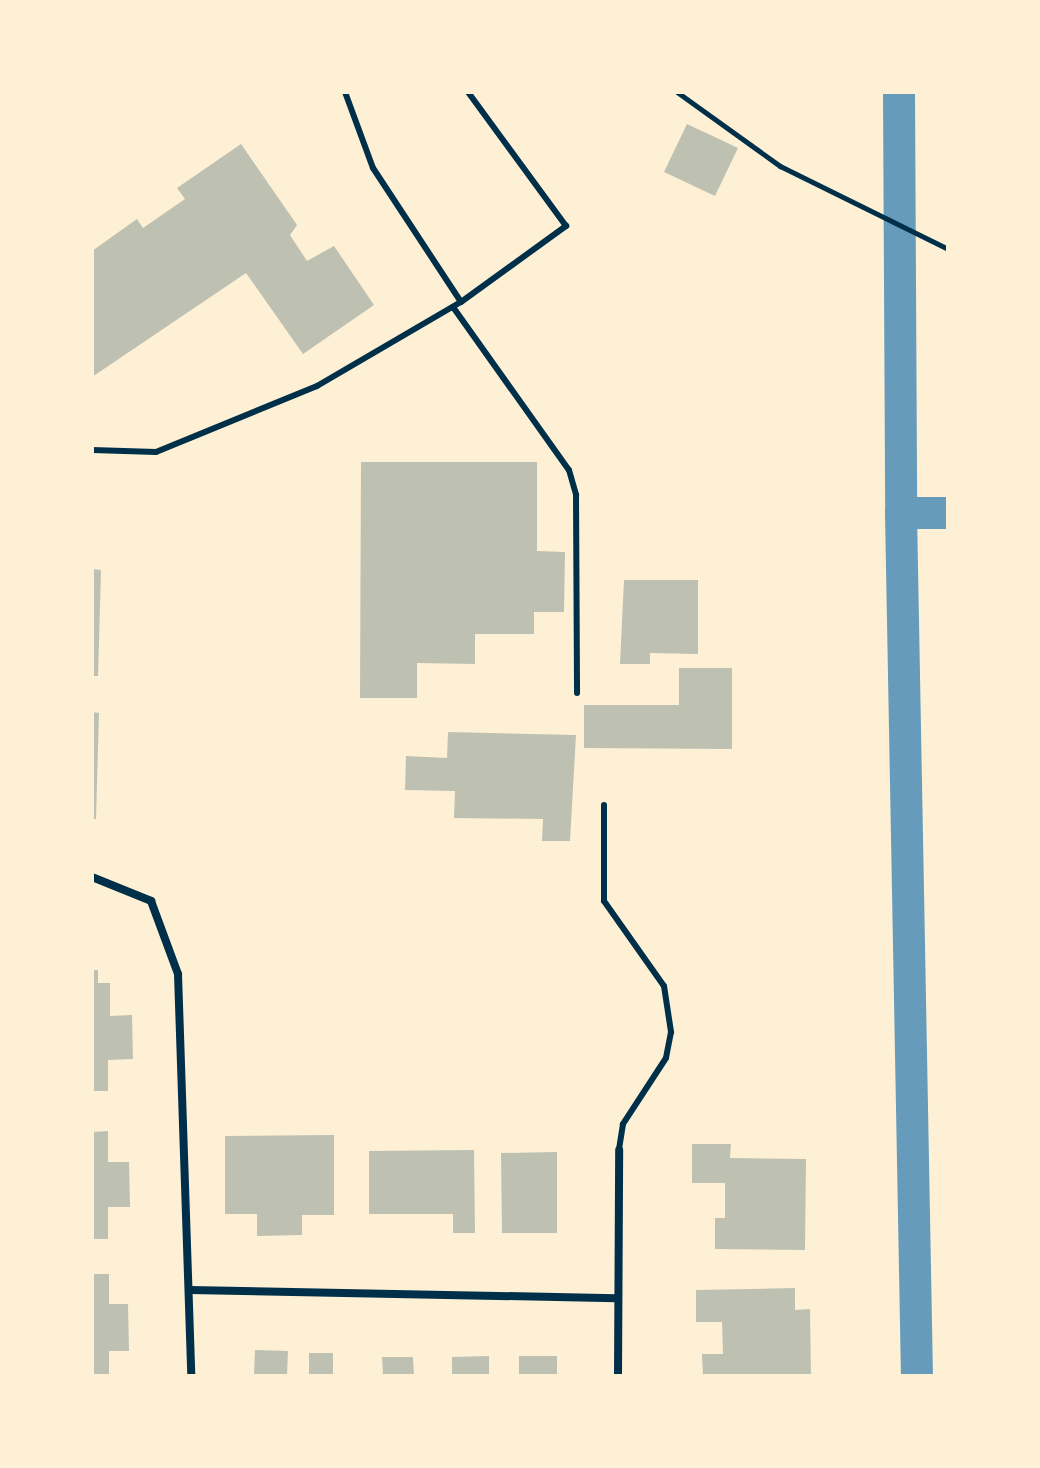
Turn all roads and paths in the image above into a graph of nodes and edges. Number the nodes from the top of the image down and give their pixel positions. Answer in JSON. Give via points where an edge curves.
{"nodes":[{"id":1,"x":345,"y":92,"type":"edge"},
{"id":2,"x":468,"y":92,"type":"edge"},
{"id":3,"x":677,"y":92,"type":"edge"},
{"id":4,"x":948,"y":249,"type":"edge"},
{"id":5,"x":461,"y":302,"type":"junction"},
{"id":6,"x":453,"y":307,"type":"junction"},
{"id":7,"x":92,"y":450,"type":"edge"},
{"id":8,"x":577,"y":693,"type":"dead end"},
{"id":9,"x":604,"y":805,"type":"dead end"},
{"id":10,"x":92,"y":877,"type":"edge"},
{"id":11,"x":619,"y":1150,"type":"joint"},
{"id":12,"x":190,"y":1290,"type":"junction"},
{"id":13,"x":616,"y":1298,"type":"junction"},
{"id":14,"x":191,"y":1376,"type":"edge"},
{"id":15,"x":618,"y":1376,"type":"edge"}],
"edges":[{"from":1,"to":5,"type":"lane","via":[[373,168]]},
{"from":2,"to":5,"type":"lane","via":[[566,226]]},
{"from":3,"to":4,"type":"path","via":[[780,166]]},
{"from":5,"to":6,"type":"lane"},
{"from":6,"to":7,"type":"lane","via":[[317,386],[156,452]]},
{"from":6,"to":8,"type":"lane","via":[[569,470],[576,495]]},
{"from":9,"to":11,"type":"lane","via":[[604,901],[664,986],[671,1032],[666,1058],[623,1124]]},
{"from":10,"to":12,"type":"street","via":[[151,901],[178,974]]},
{"from":11,"to":13,"type":"street"},
{"from":12,"to":13,"type":"street"},
{"from":12,"to":14,"type":"street"},
{"from":13,"to":15,"type":"street"}]}
